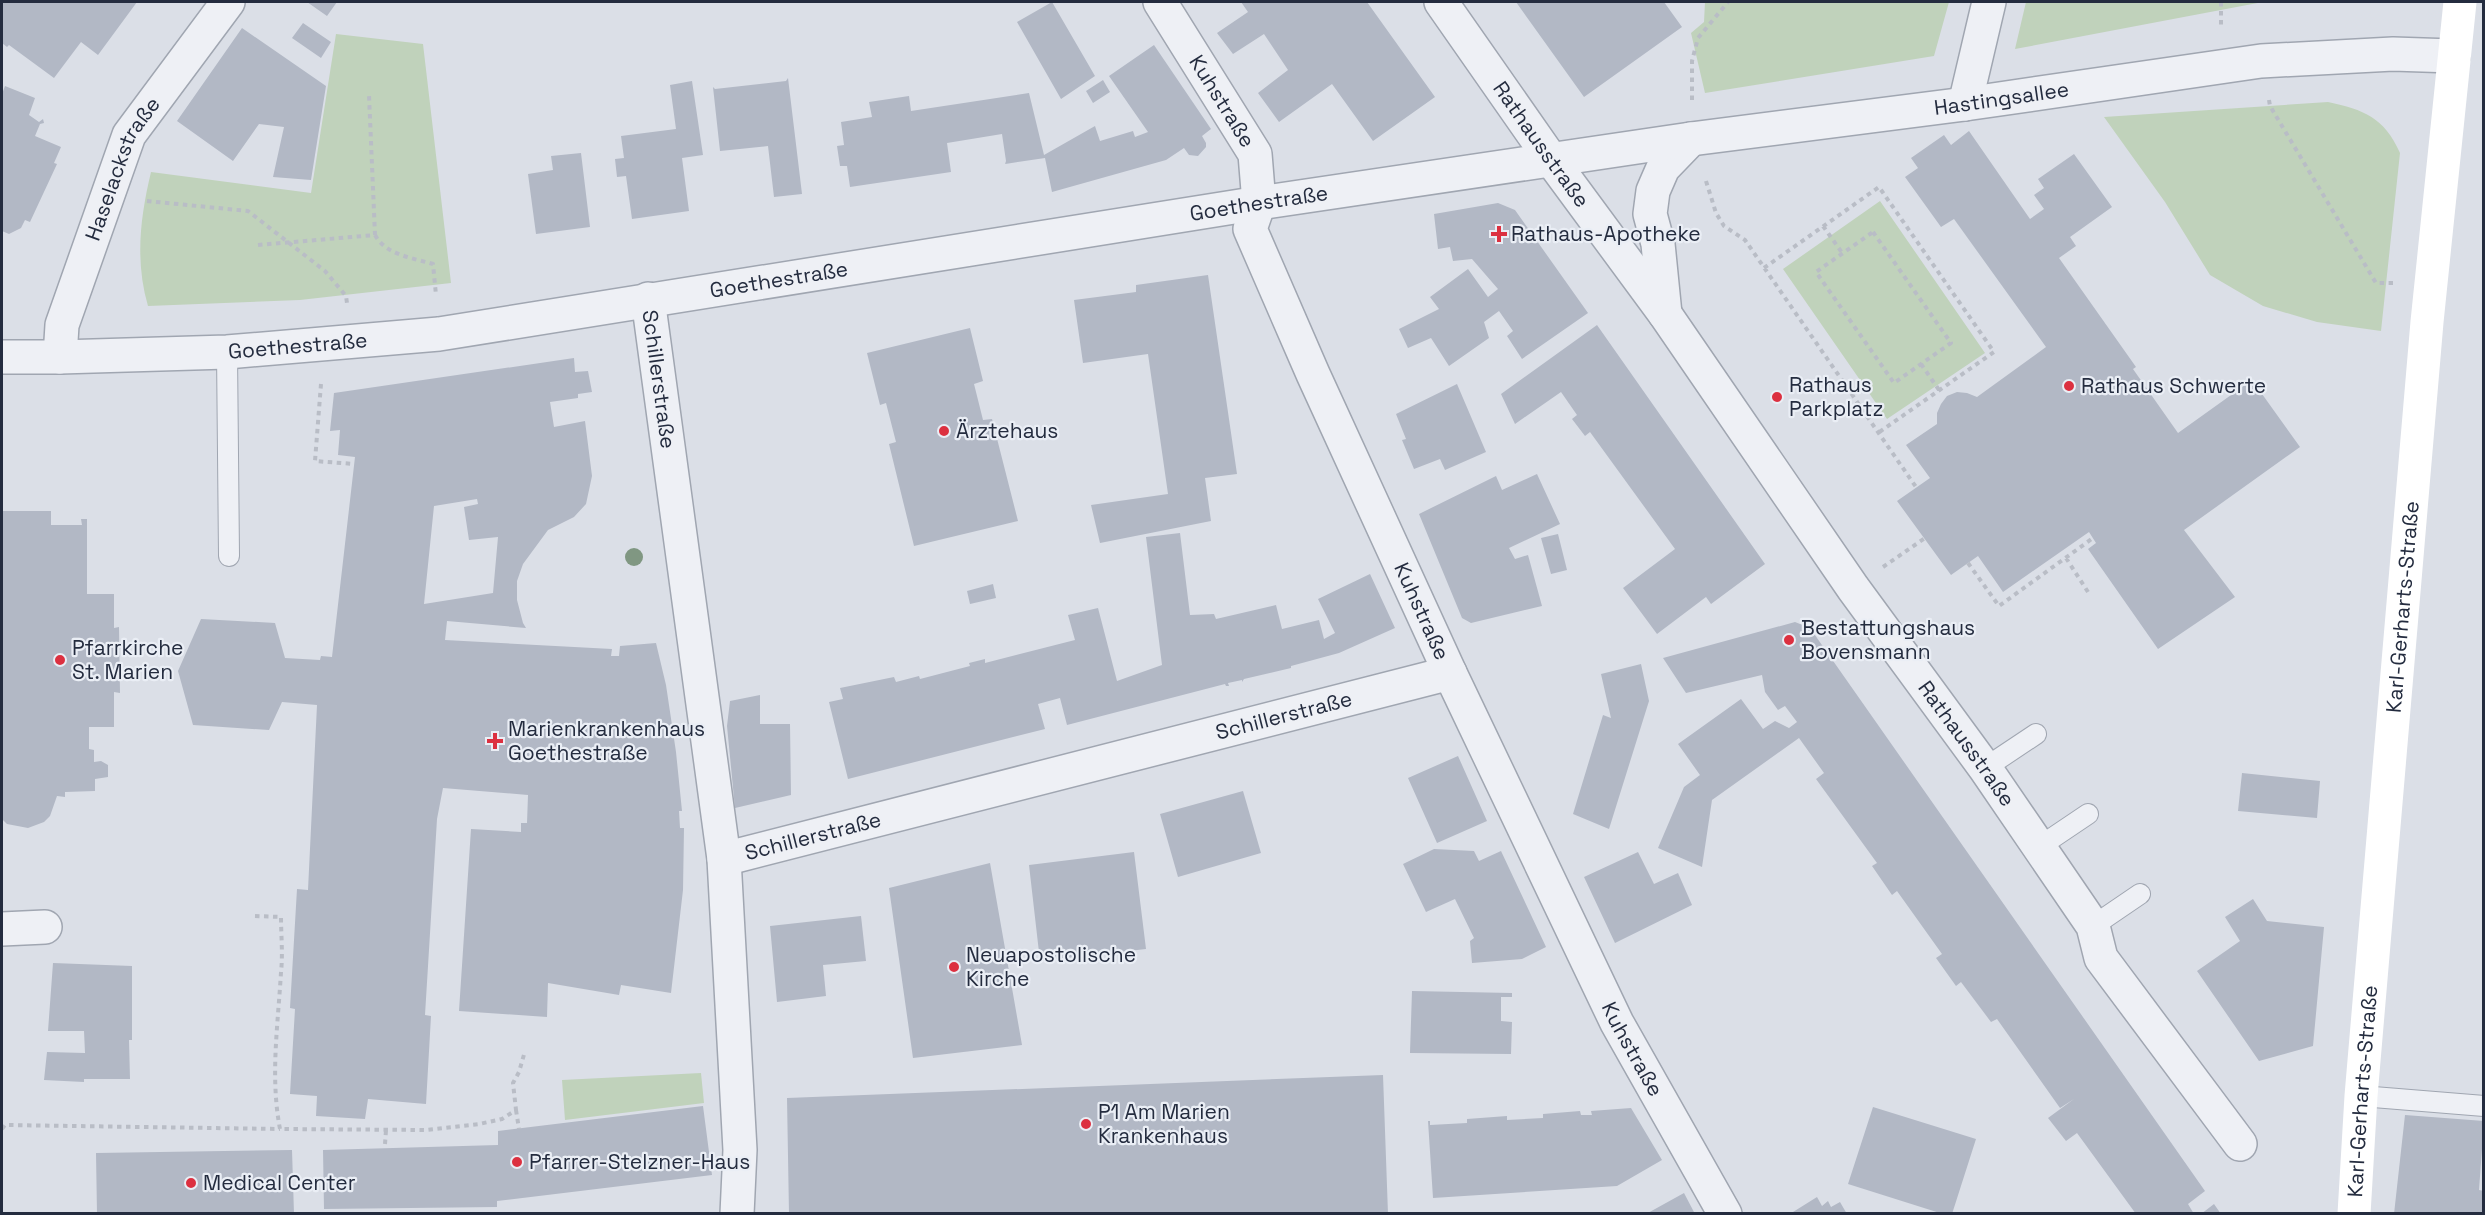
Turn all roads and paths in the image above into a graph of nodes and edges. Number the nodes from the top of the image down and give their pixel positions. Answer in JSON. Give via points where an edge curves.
{"nodes":[{"id":1,"x":228,"y":2,"type":"edge"},
{"id":2,"x":1160,"y":2,"type":"edge"},
{"id":3,"x":1441,"y":2,"type":"edge"},
{"id":4,"x":1728,"y":2,"type":"edge"},
{"id":5,"x":1989,"y":2,"type":"edge"},
{"id":6,"x":2460,"y":2,"type":"edge"},
{"id":7,"x":2453,"y":56,"type":"junction"},
{"id":8,"x":2261,"y":61,"type":"junction"},
{"id":9,"x":369,"y":95,"type":"dead end"},
{"id":10,"x":1965,"y":104,"type":"junction"},
{"id":11,"x":1691,"y":139,"type":"junction"},
{"id":12,"x":1550,"y":158,"type":"junction"},
{"id":13,"x":108,"y":197,"type":"junction"},
{"id":14,"x":1259,"y":203,"type":"junction"},
{"id":15,"x":1824,"y":226,"type":"junction"},
{"id":16,"x":375,"y":235,"type":"junction"},
{"id":17,"x":289,"y":242,"type":"junction"},
{"id":18,"x":258,"y":245,"type":"dead end"},
{"id":19,"x":1843,"y":254,"type":"junction"},
{"id":20,"x":1764,"y":268,"type":"junction"},
{"id":21,"x":2430,"y":283,"type":"junction"},
{"id":22,"x":648,"y":299,"type":"junction"},
{"id":23,"x":1665,"y":314,"type":"junction"},
{"id":24,"x":439,"y":334,"type":"junction"},
{"id":25,"x":353,"y":342,"type":"junction"},
{"id":26,"x":227,"y":352,"type":"junction"},
{"id":27,"x":2,"y":357,"type":"edge"},
{"id":28,"x":60,"y":357,"type":"junction"},
{"id":29,"x":1921,"y":364,"type":"junction"},
{"id":30,"x":321,"y":384,"type":"dead end"},
{"id":31,"x":1939,"y":390,"type":"junction"},
{"id":32,"x":1878,"y":433,"type":"junction"},
{"id":33,"x":354,"y":464,"type":"dead end"},
{"id":34,"x":1916,"y":487,"type":"dead end"},
{"id":35,"x":1925,"y":538,"type":"dead end"},
{"id":36,"x":2093,"y":538,"type":"dead end"},
{"id":37,"x":1906,"y":551,"type":"dead end"},
{"id":38,"x":229,"y":556,"type":"dead end"},
{"id":39,"x":2066,"y":558,"type":"junction"},
{"id":40,"x":1968,"y":563,"type":"dead end"},
{"id":41,"x":2088,"y":592,"type":"dead end"},
{"id":42,"x":1450,"y":673,"type":"junction"},
{"id":43,"x":2036,"y":734,"type":"dead end"},
{"id":44,"x":1985,"y":768,"type":"junction"},
{"id":45,"x":2088,"y":814,"type":"dead end"},
{"id":46,"x":2039,"y":847,"type":"junction"},
{"id":47,"x":724,"y":859,"type":"junction"},
{"id":48,"x":2140,"y":894,"type":"dead end"},
{"id":49,"x":255,"y":916,"type":"dead end"},
{"id":50,"x":2093,"y":926,"type":"junction"},
{"id":51,"x":45,"y":927,"type":"dead end"},
{"id":52,"x":2,"y":929,"type":"edge"},
{"id":53,"x":525,"y":1051,"type":"dead end"},
{"id":54,"x":2361,"y":1096,"type":"junction"},
{"id":55,"x":2484,"y":1106,"type":"edge"},
{"id":56,"x":516,"y":1110,"type":"junction"},
{"id":57,"x":519,"y":1128,"type":"dead end"},
{"id":58,"x":2,"y":1129,"type":"edge"},
{"id":59,"x":280,"y":1129,"type":"junction"},
{"id":60,"x":386,"y":1130,"type":"junction"},
{"id":61,"x":385,"y":1144,"type":"dead end"},
{"id":62,"x":2240,"y":1144,"type":"dead end"},
{"id":63,"x":737,"y":1214,"type":"edge"},
{"id":64,"x":1725,"y":1214,"type":"edge"},
{"id":65,"x":2354,"y":1214,"type":"edge"}],
"edges":[{"from":1,"to":13,"type":"street","name":"Haselackstraße","via":[[129,135]]},
{"from":2,"to":14,"type":"street","name":"Kuhstraße","via":[[1255,154]]},
{"from":3,"to":12,"type":"street","name":"Rathausstraße"},
{"from":4,"to":11,"type":"path","via":[[1698,38],[1692,61]]},
{"from":5,"to":10,"type":"street"},
{"from":6,"to":7,"type":"main road","name":"Karl-Gerharts-Straße"},
{"from":7,"to":8,"type":"street","name":"Hastingsallee","via":[[2393,54]]},
{"from":7,"to":21,"type":"main road","name":"Karl-Gerharts-Straße"},
{"from":8,"to":10,"type":"street","name":"Hastingsallee"},
{"from":8,"to":21,"type":"path","via":[[2270,106],[2376,282]]},
{"from":9,"to":16,"type":"path"},
{"from":10,"to":11,"type":"street","name":"Hastingsallee"},
{"from":11,"to":12,"type":"street","name":"Hastingsallee"},
{"from":11,"to":20,"type":"path","via":[[1716,213],[1724,226],[1745,240]]},
{"from":11,"to":23,"type":"street","name":"Rathausstraße","via":[[1663,168],[1653,191],[1650,214],[1658,244]]},
{"from":12,"to":14,"type":"street","name":"Goethestraße"},
{"from":12,"to":23,"type":"street","name":"Rathausstraße"},
{"from":13,"to":17,"type":"path","via":[[248,211]]},
{"from":13,"to":28,"type":"street","name":"Haselackstraße","via":[[63,325]]},
{"from":14,"to":22,"type":"street","name":"Goethestraße"},
{"from":14,"to":42,"type":"street","name":"Kuhstraße","via":[[1250,229]]},
{"from":15,"to":19,"type":"path"},
{"from":15,"to":20,"type":"path"},
{"from":15,"to":31,"type":"path","via":[[1879,186],[1994,352]]},
{"from":16,"to":17,"type":"path"},
{"from":16,"to":24,"type":"path","via":[[390,251],[433,264]]},
{"from":17,"to":18,"type":"path"},
{"from":17,"to":25,"type":"path","via":[[325,271],[346,296]]},
{"from":19,"to":29,"type":"path","via":[[1816,272],[1893,382]]},
{"from":19,"to":29,"type":"path","via":[[1874,232],[1951,343]]},
{"from":20,"to":32,"type":"path"},
{"from":21,"to":54,"type":"main road","name":"Karl-Gerharts-Straße"},
{"from":22,"to":24,"type":"street","name":"Goethestraße"},
{"from":22,"to":47,"type":"street","name":"Schillerstraße"},
{"from":23,"to":44,"type":"street","name":"Rathausstraße","via":[[1853,588]]},
{"from":24,"to":25,"type":"street","name":"Goethestraße"},
{"from":25,"to":26,"type":"street","name":"Goethestraße"},
{"from":26,"to":28,"type":"street","name":"Goethestraße"},
{"from":26,"to":38,"type":"lane"},
{"from":27,"to":28,"type":"street","name":"Goethestraße"},
{"from":29,"to":31,"type":"path"},
{"from":30,"to":33,"type":"path","via":[[315,461]]},
{"from":31,"to":32,"type":"path"},
{"from":32,"to":34,"type":"path"},
{"from":35,"to":37,"type":"path"},
{"from":36,"to":39,"type":"path"},
{"from":39,"to":40,"type":"path","via":[[1999,606]]},
{"from":39,"to":41,"type":"path"},
{"from":42,"to":47,"type":"street","name":"Schillerstraße"},
{"from":42,"to":64,"type":"street","name":"Kuhstraße","via":[[1617,1023]]},
{"from":43,"to":44,"type":"lane"},
{"from":44,"to":46,"type":"street","name":"Rathausstraße"},
{"from":45,"to":46,"type":"lane"},
{"from":46,"to":50,"type":"street","name":"Rathausstraße"},
{"from":47,"to":63,"type":"street","via":[[740,1150]]},
{"from":48,"to":50,"type":"lane"},
{"from":49,"to":59,"type":"path","via":[[281,917],[282,968],[275,1063],[275,1104]]},
{"from":50,"to":62,"type":"street","name":"Rathausstraße","via":[[2101,958]]},
{"from":51,"to":52,"type":"street"},
{"from":53,"to":56,"type":"path","via":[[513,1083]]},
{"from":54,"to":55,"type":"lane"},
{"from":54,"to":65,"type":"main road","name":"Karl-Gerharts-Straße"},
{"from":56,"to":57,"type":"path"},
{"from":56,"to":60,"type":"path","via":[[502,1119],[479,1124]]},
{"from":58,"to":59,"type":"path","via":[[5,1125],[55,1124]]},
{"from":59,"to":60,"type":"path"},
{"from":60,"to":61,"type":"path"}]}
